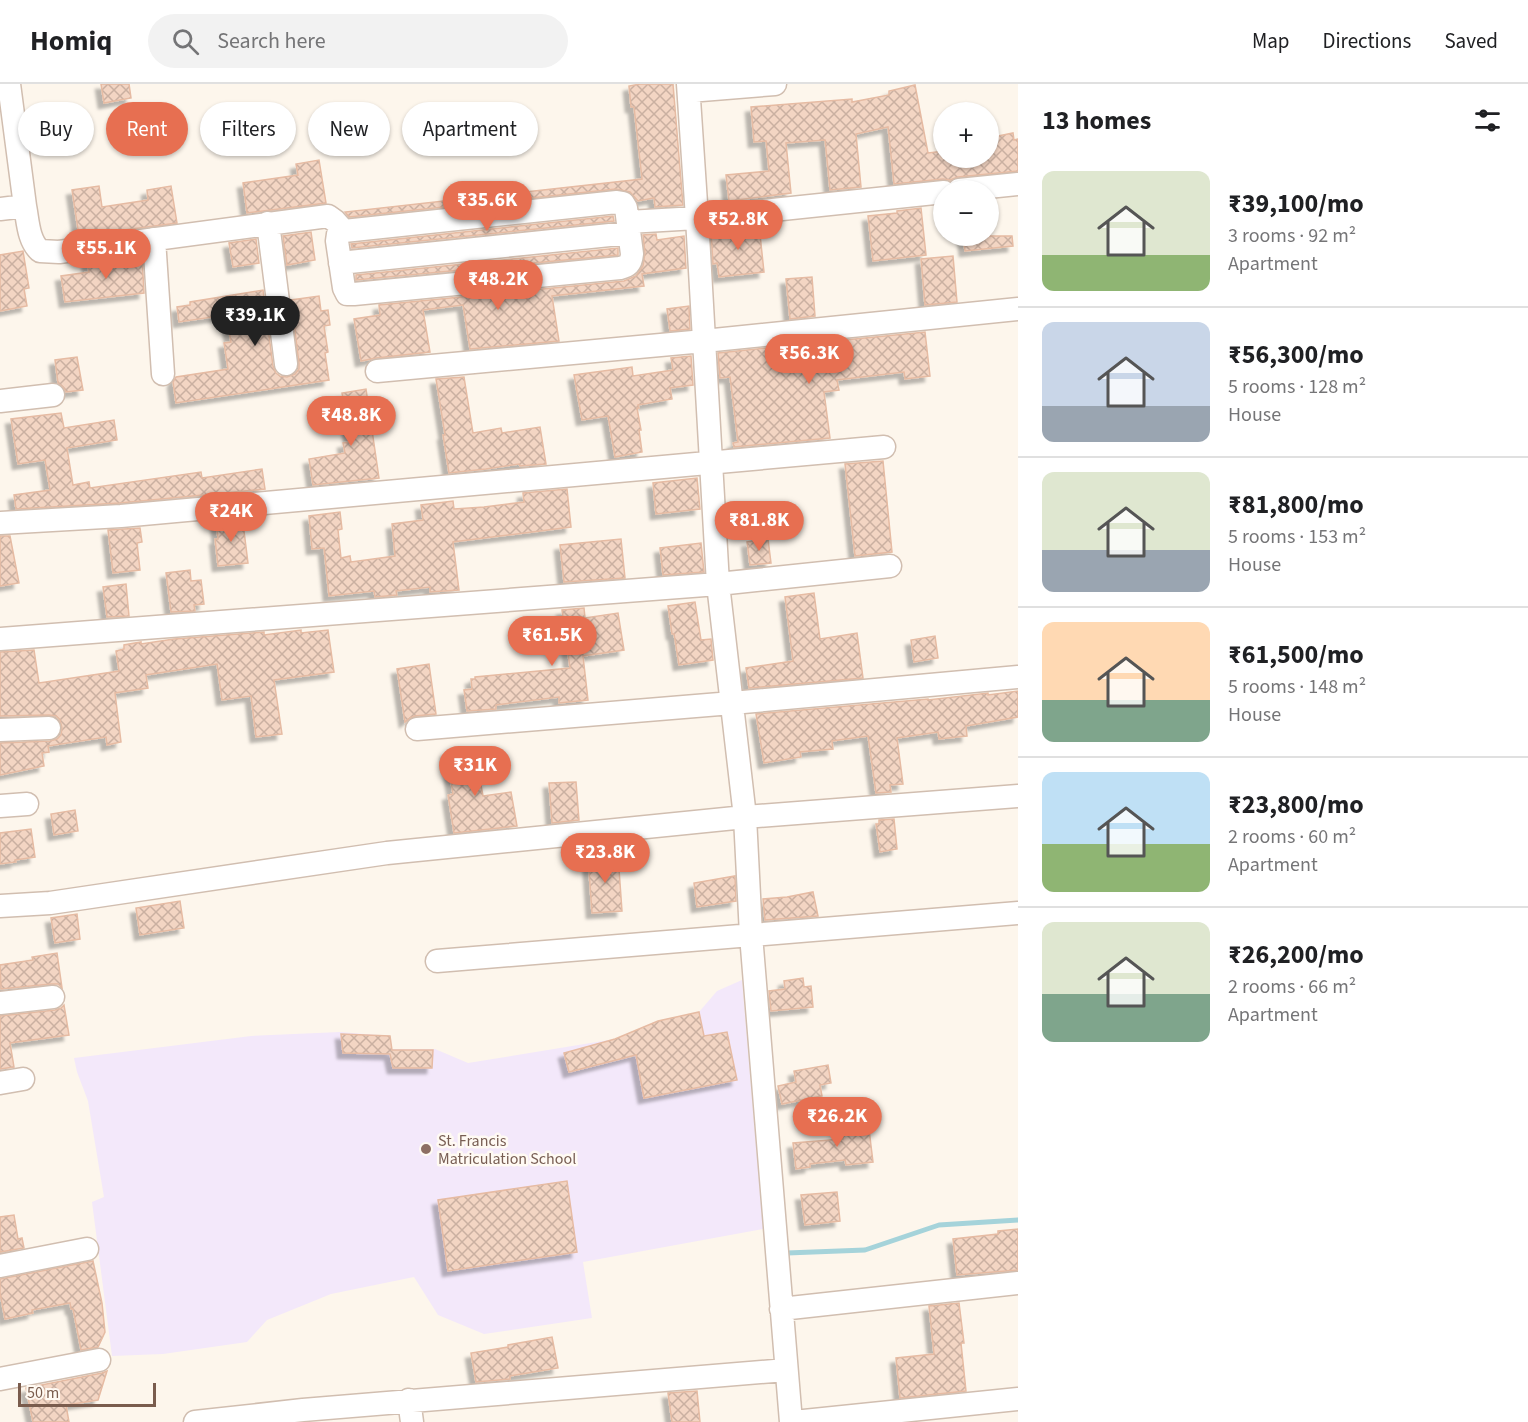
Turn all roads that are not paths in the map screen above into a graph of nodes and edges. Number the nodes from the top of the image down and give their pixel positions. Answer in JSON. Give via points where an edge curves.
{"nodes":[{"id":1,"x":9,"y":84,"type":"edge"},
{"id":2,"x":775,"y":84,"type":"edge"},
{"id":3,"x":688,"y":87,"type":"edge"},
{"id":4,"x":1018,"y":184,"type":"edge"},
{"id":5,"x":999,"y":186,"type":"edge"},
{"id":6,"x":933,"y":193,"type":"edge"},
{"id":7,"x":25,"y":206,"type":"junction"},
{"id":8,"x":0,"y":208,"type":"edge"},
{"id":9,"x":697,"y":218,"type":"junction"},
{"id":10,"x":268,"y":223,"type":"junction"},
{"id":11,"x":629,"y":227,"type":"junction"},
{"id":12,"x":344,"y":231,"type":"junction"},
{"id":13,"x":154,"y":239,"type":"junction"},
{"id":14,"x":340,"y":263,"type":"junction"},
{"id":15,"x":1018,"y":309,"type":"edge"},
{"id":16,"x":704,"y":341,"type":"junction"},
{"id":17,"x":286,"y":364,"type":"dead end"},
{"id":18,"x":377,"y":370,"type":"dead end"},
{"id":19,"x":163,"y":374,"type":"dead end"},
{"id":20,"x":53,"y":395,"type":"dead end"},
{"id":21,"x":0,"y":401,"type":"edge"},
{"id":22,"x":884,"y":447,"type":"dead end"},
{"id":23,"x":712,"y":462,"type":"junction"},
{"id":24,"x":0,"y":523,"type":"edge"},
{"id":25,"x":890,"y":566,"type":"dead end"},
{"id":26,"x":718,"y":584,"type":"junction"},
{"id":27,"x":0,"y":639,"type":"edge"},
{"id":28,"x":1018,"y":677,"type":"edge"},
{"id":29,"x":732,"y":703,"type":"junction"},
{"id":30,"x":49,"y":728,"type":"dead end"},
{"id":31,"x":417,"y":729,"type":"dead end"},
{"id":32,"x":0,"y":730,"type":"edge"},
{"id":33,"x":1018,"y":796,"type":"edge"},
{"id":34,"x":27,"y":804,"type":"dead end"},
{"id":35,"x":0,"y":806,"type":"edge"},
{"id":36,"x":745,"y":817,"type":"junction"},
{"id":37,"x":0,"y":906,"type":"edge"},
{"id":38,"x":1018,"y":914,"type":"edge"},
{"id":39,"x":751,"y":935,"type":"junction"},
{"id":40,"x":437,"y":962,"type":"dead end"},
{"id":41,"x":53,"y":997,"type":"dead end"},
{"id":42,"x":0,"y":1003,"type":"edge"},
{"id":43,"x":23,"y":1079,"type":"dead end"},
{"id":44,"x":0,"y":1083,"type":"edge"},
{"id":45,"x":87,"y":1250,"type":"dead end"},
{"id":46,"x":0,"y":1266,"type":"edge"},
{"id":47,"x":1018,"y":1283,"type":"edge"},
{"id":48,"x":781,"y":1309,"type":"junction"},
{"id":49,"x":99,"y":1360,"type":"dead end"},
{"id":50,"x":786,"y":1370,"type":"junction"},
{"id":51,"x":0,"y":1379,"type":"edge"},
{"id":52,"x":1018,"y":1399,"type":"edge"},
{"id":53,"x":410,"y":1411,"type":"edge"},
{"id":54,"x":195,"y":1422,"type":"edge"},
{"id":55,"x":792,"y":1422,"type":"edge"}],
"edges":[{"from":1,"to":7,"type":"street"},
{"from":2,"to":3,"type":"street"},
{"from":3,"to":9,"type":"street"},
{"from":4,"to":5,"type":"street"},
{"from":6,"to":9,"type":"street"},
{"from":7,"to":8,"type":"street"},
{"from":7,"to":13,"type":"street","via":[[34,246],[40,251]]},
{"from":9,"to":11,"type":"street"},
{"from":9,"to":16,"type":"street"},
{"from":10,"to":12,"type":"street","via":[[328,216]]},
{"from":10,"to":13,"type":"street"},
{"from":10,"to":17,"type":"street"},
{"from":11,"to":12,"type":"street","via":[[626,207],[616,202]]},
{"from":11,"to":14,"type":"street"},
{"from":11,"to":14,"type":"street","via":[[632,261],[620,268],[347,294]]},
{"from":12,"to":14,"type":"street","via":[[338,234],[337,241]]},
{"from":13,"to":19,"type":"street"},
{"from":15,"to":16,"type":"street"},
{"from":16,"to":18,"type":"street"},
{"from":16,"to":23,"type":"street"},
{"from":20,"to":21,"type":"street"},
{"from":22,"to":23,"type":"street"},
{"from":23,"to":24,"type":"street","via":[[121,516]]},
{"from":23,"to":26,"type":"street"},
{"from":25,"to":26,"type":"street"},
{"from":26,"to":27,"type":"street"},
{"from":26,"to":29,"type":"street"},
{"from":28,"to":29,"type":"street"},
{"from":29,"to":31,"type":"street"},
{"from":29,"to":36,"type":"street"},
{"from":30,"to":32,"type":"street"},
{"from":33,"to":36,"type":"street"},
{"from":34,"to":35,"type":"street"},
{"from":36,"to":37,"type":"street","via":[[387,853],[50,903]]},
{"from":36,"to":39,"type":"street"},
{"from":38,"to":39,"type":"street"},
{"from":39,"to":40,"type":"street"},
{"from":39,"to":48,"type":"street"},
{"from":41,"to":42,"type":"street"},
{"from":43,"to":44,"type":"street"},
{"from":45,"to":46,"type":"street"},
{"from":47,"to":48,"type":"street"},
{"from":48,"to":50,"type":"street"},
{"from":49,"to":51,"type":"street"},
{"from":50,"to":53,"type":"street"},
{"from":50,"to":55,"type":"street"},
{"from":52,"to":55,"type":"street"},
{"from":53,"to":54,"type":"street","via":[[303,1410]]}]}
